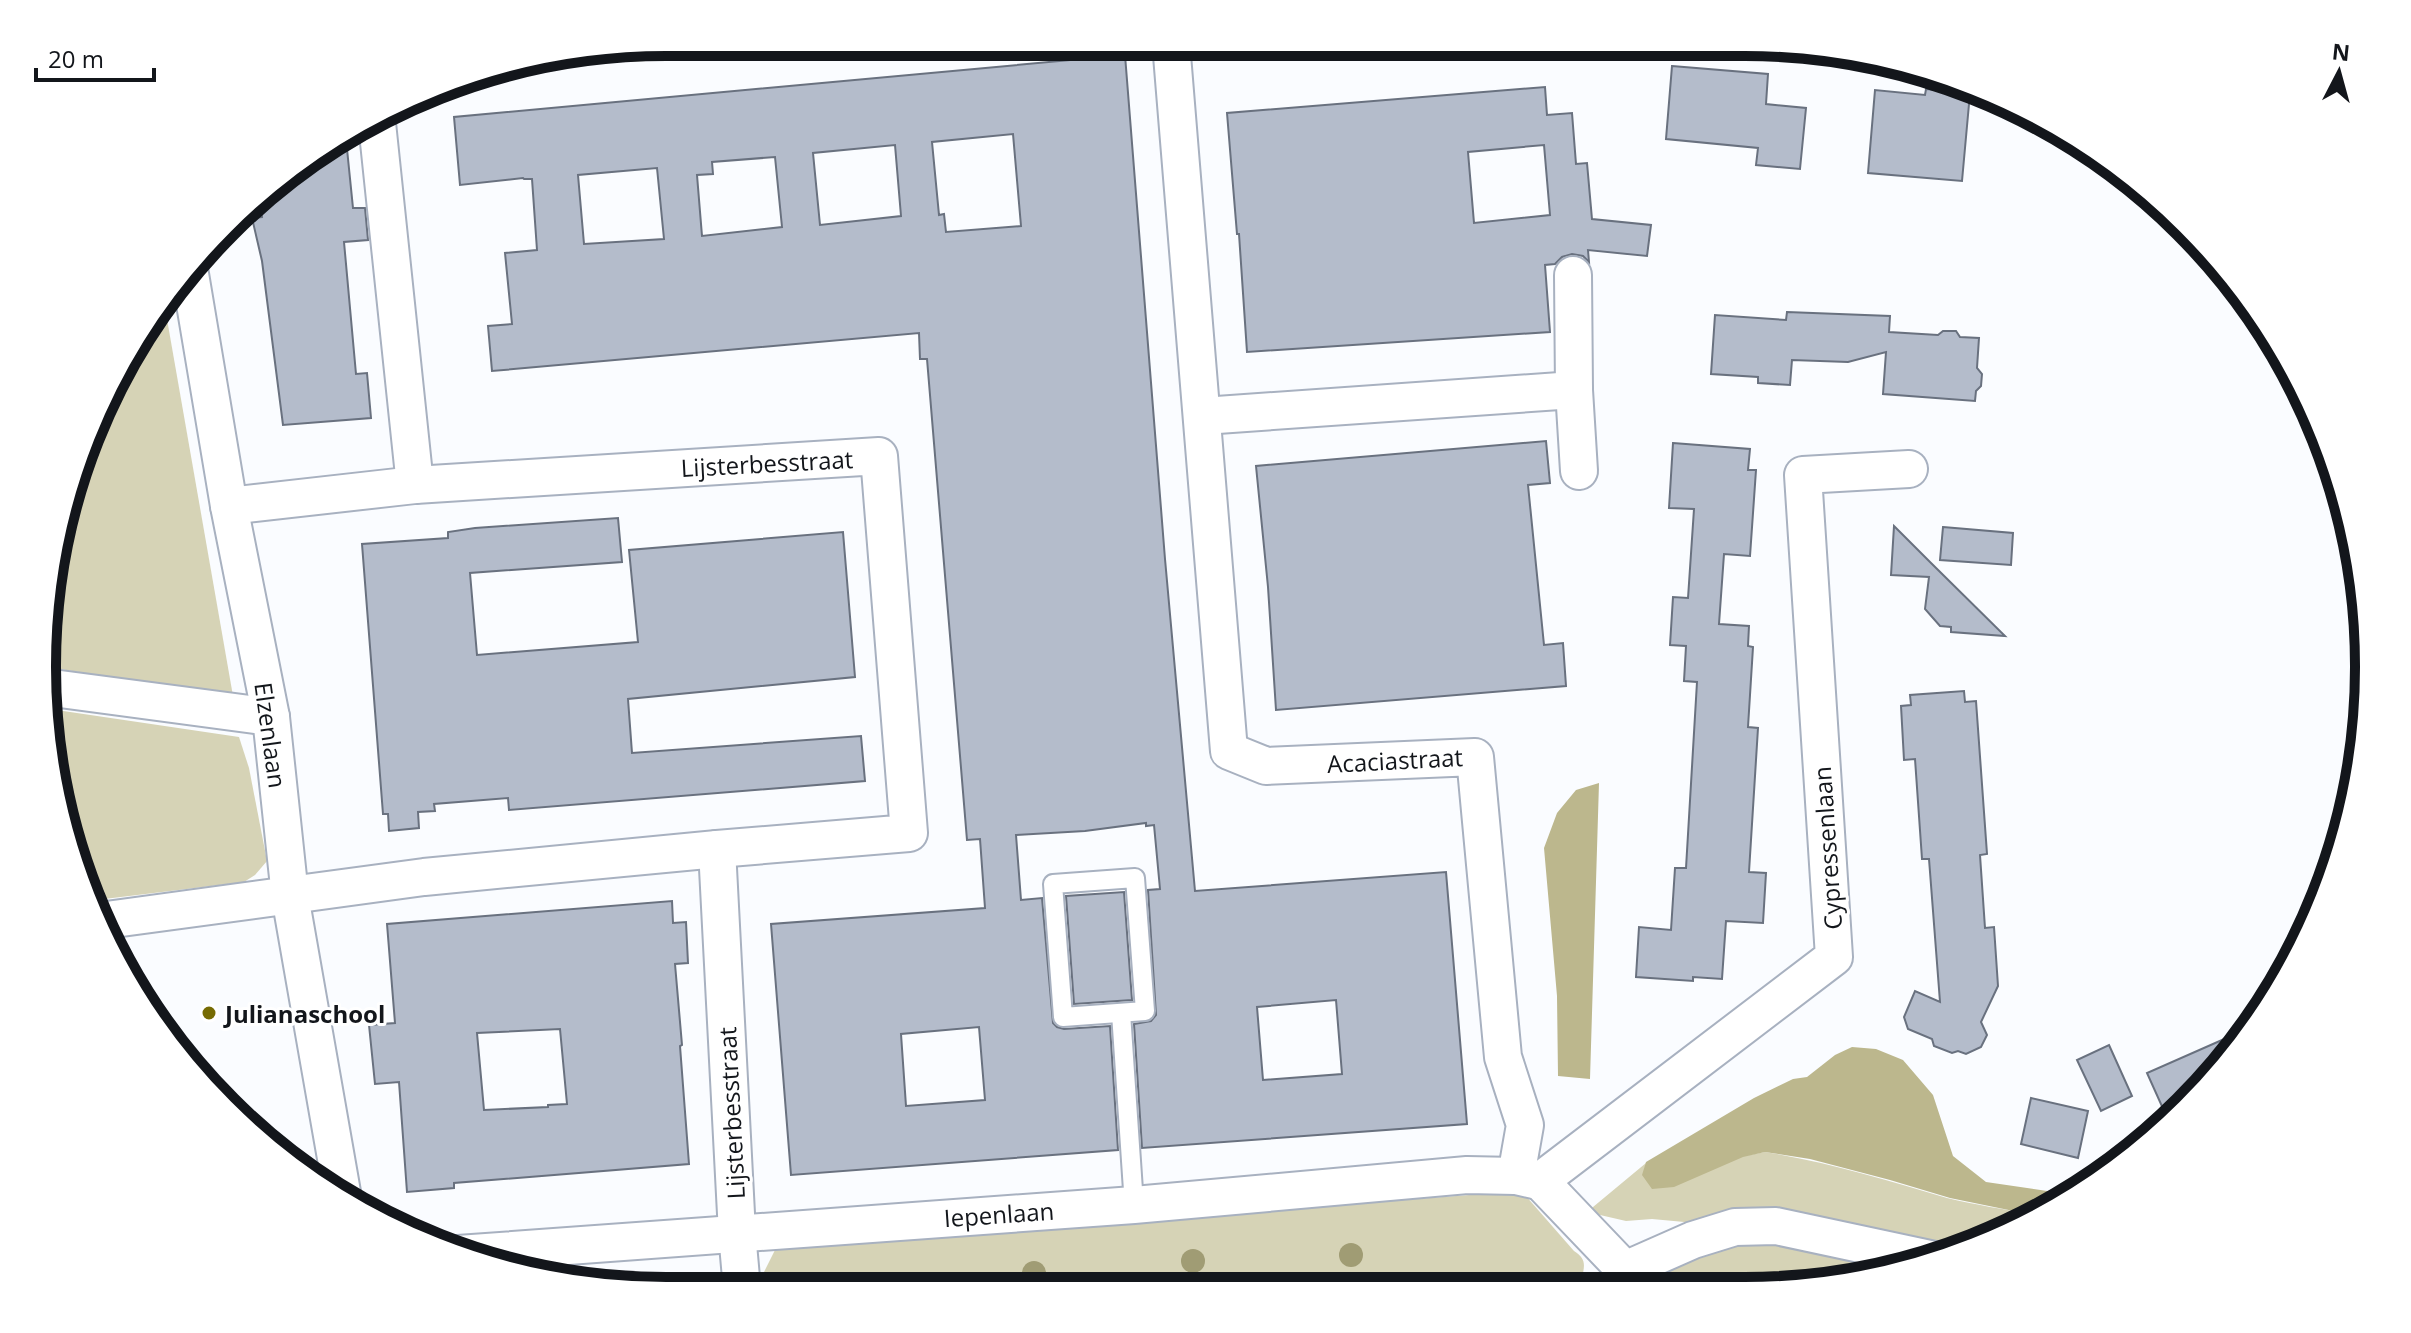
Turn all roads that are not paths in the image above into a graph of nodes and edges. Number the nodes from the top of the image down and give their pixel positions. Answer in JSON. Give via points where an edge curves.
{"nodes":[{"id":1,"x":1172,"y":56,"type":"edge"},
{"id":2,"x":378,"y":129,"type":"edge"},
{"id":3,"x":1573,"y":275,"type":"dead end"},
{"id":4,"x":192,"y":284,"type":"edge"},
{"id":5,"x":1574,"y":390,"type":"junction"},
{"id":6,"x":1203,"y":416,"type":"junction"},
{"id":7,"x":1909,"y":469,"type":"dead end"},
{"id":8,"x":1579,"y":471,"type":"dead end"},
{"id":9,"x":415,"y":485,"type":"junction"},
{"id":10,"x":229,"y":506,"type":"junction"},
{"id":11,"x":57,"y":689,"type":"edge"},
{"id":12,"x":271,"y":717,"type":"junction"},
{"id":13,"x":717,"y":849,"type":"junction"},
{"id":14,"x":290,"y":896,"type":"junction"},
{"id":15,"x":111,"y":919,"type":"edge"},
{"id":16,"x":1121,"y":1013,"type":"junction"},
{"id":17,"x":1528,"y":1178,"type":"junction"},
{"id":18,"x":340,"y":1182,"type":"edge"},
{"id":19,"x":1134,"y":1205,"type":"junction"},
{"id":20,"x":737,"y":1233,"type":"junction"},
{"id":21,"x":492,"y":1251,"type":"edge"},
{"id":22,"x":1909,"y":1254,"type":"edge"},
{"id":23,"x":741,"y":1277,"type":"edge"}],
"edges":[{"from":1,"to":6,"type":"street","name":"Acaciastraat"},
{"from":2,"to":9,"type":"street"},
{"from":3,"to":5,"type":"street"},
{"from":4,"to":10,"type":"street","name":"Elzenlaan"},
{"from":5,"to":6,"type":"street"},
{"from":5,"to":8,"type":"street"},
{"from":6,"to":17,"type":"street","name":"Acaciastraat","via":[[1229,751],[1266,766],[1475,757],[1503,1057],[1525,1125]]},
{"from":7,"to":17,"type":"street","name":"Cypressenlaan","via":[[1803,475],[1834,957]]},
{"from":9,"to":10,"type":"street","name":"Lijsterbesstraat"},
{"from":9,"to":13,"type":"street","name":"Lijsterbesstraat","via":[[879,456],[909,833]]},
{"from":10,"to":12,"type":"street","name":"Elzenlaan"},
{"from":11,"to":12,"type":"street"},
{"from":12,"to":14,"type":"street","name":"Elzenlaan"},
{"from":13,"to":14,"type":"street","name":"Lijsterbesstraat","via":[[424,877]]},
{"from":13,"to":20,"type":"street","name":"Lijsterbesstraat"},
{"from":14,"to":15,"type":"street","name":"Lijsterbesstraat"},
{"from":14,"to":18,"type":"street","name":"Elzenlaan"},
{"from":16,"to":16,"type":"lane","via":[[1063,1017],[1053,884],[1135,878],[1145,1011]]},
{"from":16,"to":19,"type":"lane"},
{"from":17,"to":19,"type":"street","name":"Iepenlaan","via":[[1467,1175]]},
{"from":17,"to":22,"type":"street","via":[[1625,1270],[1735,1227],[1776,1226]]},
{"from":19,"to":20,"type":"street","name":"Iepenlaan"},
{"from":20,"to":21,"type":"street","name":"Iepenlaan"},
{"from":20,"to":23,"type":"street","name":"Lijsterbesstraat"}]}
